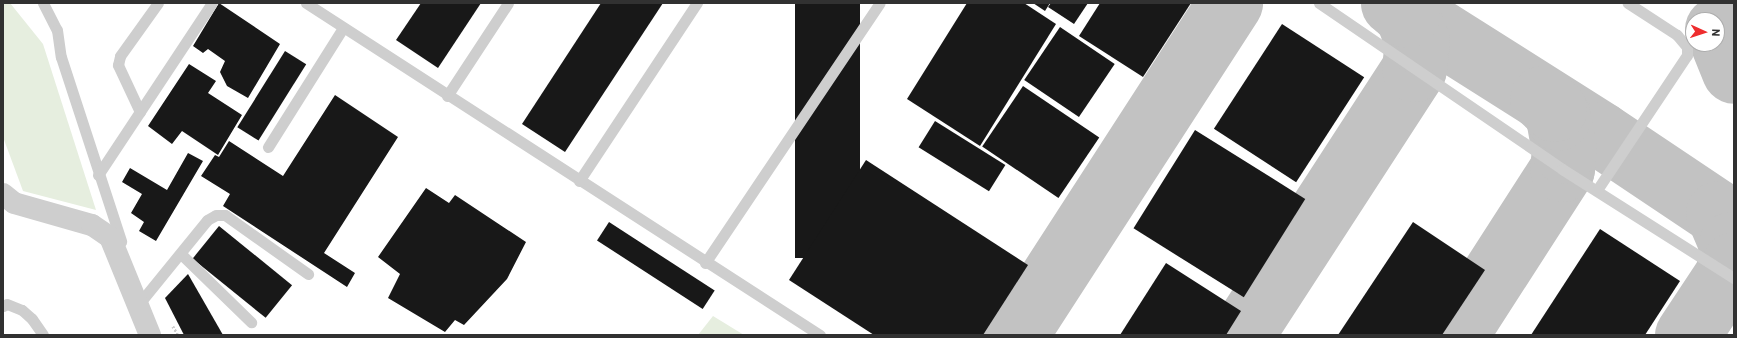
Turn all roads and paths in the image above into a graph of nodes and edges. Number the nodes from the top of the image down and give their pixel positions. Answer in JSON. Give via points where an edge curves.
{"nodes":[{"id":1,"x":43,"y":3,"type":"edge"},
{"id":2,"x":50,"y":3,"type":"edge"},
{"id":3,"x":158,"y":3,"type":"edge"},
{"id":4,"x":212,"y":3,"type":"edge"},
{"id":5,"x":508,"y":3,"type":"edge"},
{"id":6,"x":697,"y":3,"type":"edge"},
{"id":7,"x":880,"y":3,"type":"edge"},
{"id":8,"x":1319,"y":3,"type":"edge"},
{"id":9,"x":1628,"y":3,"type":"edge"},
{"id":10,"x":309,"y":4,"type":"edge"},
{"id":11,"x":343,"y":28,"type":"junction"},
{"id":12,"x":57,"y":30,"type":"junction"},
{"id":13,"x":447,"y":96,"type":"junction"},
{"id":14,"x":140,"y":112,"type":"junction"},
{"id":15,"x":268,"y":147,"type":"dead end"},
{"id":16,"x":98,"y":175,"type":"junction"},
{"id":17,"x":579,"y":181,"type":"junction"},
{"id":18,"x":1597,"y":190,"type":"junction"},
{"id":19,"x":3,"y":194,"type":"edge"},
{"id":20,"x":3,"y":208,"type":"edge"},
{"id":21,"x":181,"y":254,"type":"junction"},
{"id":22,"x":705,"y":263,"type":"junction"},
{"id":23,"x":122,"y":265,"type":"junction"},
{"id":24,"x":308,"y":274,"type":"dead end"},
{"id":25,"x":1734,"y":278,"type":"edge"},
{"id":26,"x":138,"y":305,"type":"junction"},
{"id":27,"x":3,"y":306,"type":"edge"},
{"id":28,"x":251,"y":322,"type":"dead end"},
{"id":29,"x":43,"y":335,"type":"edge"},
{"id":30,"x":150,"y":335,"type":"edge"},
{"id":31,"x":820,"y":335,"type":"edge"}],
"edges":[{"from":1,"to":12,"type":"lane"},
{"from":2,"to":12,"type":"lane"},
{"from":3,"to":14,"type":"lane","via":[[120,56],[118,65]]},
{"from":4,"to":14,"type":"lane"},
{"from":5,"to":13,"type":"lane"},
{"from":6,"to":17,"type":"lane"},
{"from":7,"to":22,"type":"lane"},
{"from":8,"to":18,"type":"lane","via":[[1562,169]]},
{"from":9,"to":18,"type":"lane","via":[[1677,35],[1687,47],[1687,55]]},
{"from":10,"to":11,"type":"lane"},
{"from":11,"to":13,"type":"lane"},
{"from":11,"to":15,"type":"lane"},
{"from":12,"to":16,"type":"lane","via":[[61,57]]},
{"from":13,"to":17,"type":"lane"},
{"from":14,"to":16,"type":"lane"},
{"from":16,"to":23,"type":"lane","via":[[123,249]]},
{"from":17,"to":22,"type":"lane"},
{"from":18,"to":25,"type":"lane"},
{"from":19,"to":23,"type":"street","via":[[14,204],[92,225],[110,237]]},
{"from":20,"to":23,"type":"street","via":[[93,239]]},
{"from":21,"to":24,"type":"lane","via":[[207,220],[216,215],[226,215]]},
{"from":21,"to":26,"type":"lane"},
{"from":21,"to":28,"type":"lane"},
{"from":22,"to":31,"type":"lane"},
{"from":23,"to":26,"type":"street"},
{"from":26,"to":30,"type":"street"},
{"from":27,"to":29,"type":"lane","via":[[7,304],[22,310]]}]}
